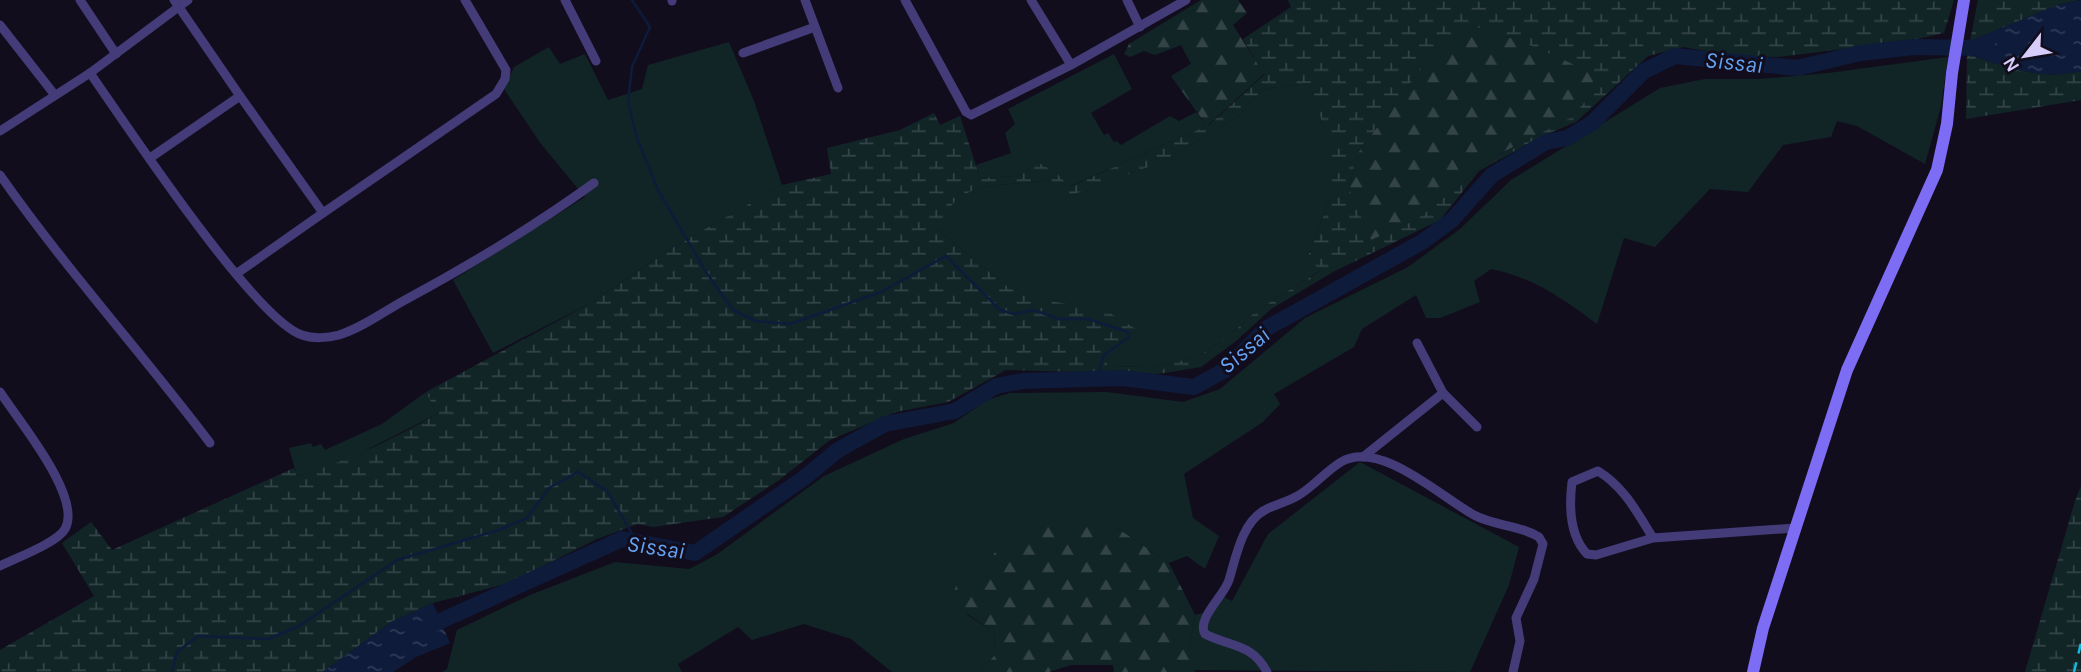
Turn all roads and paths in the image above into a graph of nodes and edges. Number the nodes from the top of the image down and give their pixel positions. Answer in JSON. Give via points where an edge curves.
{"nodes":[{"id":1,"x":80,"y":0,"type":"edge"},
{"id":2,"x":188,"y":0,"type":"edge"},
{"id":3,"x":466,"y":0,"type":"edge"},
{"id":4,"x":565,"y":0,"type":"edge"},
{"id":5,"x":805,"y":0,"type":"edge"},
{"id":6,"x":905,"y":0,"type":"edge"},
{"id":7,"x":1031,"y":0,"type":"edge"},
{"id":8,"x":1127,"y":0,"type":"edge"},
{"id":9,"x":1186,"y":0,"type":"edge"},
{"id":10,"x":1964,"y":0,"type":"edge"},
{"id":11,"x":176,"y":3,"type":"edge"},
{"id":12,"x":0,"y":25,"type":"edge"},
{"id":13,"x":815,"y":27,"type":"junction"},
{"id":14,"x":1140,"y":27,"type":"junction"},
{"id":15,"x":743,"y":53,"type":"dead end"},
{"id":16,"x":116,"y":54,"type":"junction"},
{"id":17,"x":596,"y":61,"type":"dead end"},
{"id":18,"x":1071,"y":65,"type":"junction"},
{"id":19,"x":90,"y":73,"type":"junction"},
{"id":20,"x":838,"y":88,"type":"dead end"},
{"id":21,"x":54,"y":94,"type":"junction"},
{"id":22,"x":240,"y":96,"type":"junction"},
{"id":23,"x":0,"y":131,"type":"edge"},
{"id":24,"x":150,"y":158,"type":"junction"},
{"id":25,"x":0,"y":175,"type":"edge"},
{"id":26,"x":594,"y":183,"type":"dead end"},
{"id":27,"x":323,"y":213,"type":"junction"},
{"id":28,"x":236,"y":274,"type":"junction"},
{"id":29,"x":1417,"y":343,"type":"dead end"},
{"id":30,"x":0,"y":392,"type":"edge"},
{"id":31,"x":1443,"y":393,"type":"junction"},
{"id":32,"x":1477,"y":428,"type":"dead end"},
{"id":33,"x":210,"y":443,"type":"dead end"},
{"id":34,"x":1363,"y":457,"type":"junction"},
{"id":35,"x":1795,"y":528,"type":"junction"},
{"id":36,"x":1653,"y":538,"type":"junction"},
{"id":37,"x":0,"y":566,"type":"edge"},
{"id":38,"x":1267,"y":672,"type":"edge"},
{"id":39,"x":1513,"y":672,"type":"edge"},
{"id":40,"x":1753,"y":672,"type":"edge"}],
"edges":[{"from":1,"to":16,"type":"street"},
{"from":2,"to":11,"type":"street"},
{"from":3,"to":27,"type":"street","via":[[506,70],[496,94]]},
{"from":4,"to":17,"type":"street"},
{"from":5,"to":13,"type":"street"},
{"from":6,"to":18,"type":"street","via":[[971,115]]},
{"from":7,"to":18,"type":"street"},
{"from":8,"to":14,"type":"street"},
{"from":9,"to":14,"type":"street"},
{"from":10,"to":35,"type":"street","via":[[1937,170],[1847,370]]},
{"from":11,"to":16,"type":"street"},
{"from":11,"to":22,"type":"street"},
{"from":12,"to":21,"type":"street"},
{"from":13,"to":15,"type":"street"},
{"from":13,"to":20,"type":"street"},
{"from":14,"to":18,"type":"street"},
{"from":16,"to":19,"type":"street"},
{"from":19,"to":21,"type":"street"},
{"from":19,"to":24,"type":"street"},
{"from":21,"to":23,"type":"street"},
{"from":22,"to":24,"type":"street"},
{"from":22,"to":27,"type":"street"},
{"from":24,"to":28,"type":"street"},
{"from":25,"to":33,"type":"street"},
{"from":26,"to":28,"type":"street","via":[[495,251],[336,336],[310,337],[286,327]]},
{"from":27,"to":28,"type":"street"},
{"from":29,"to":31,"type":"street"},
{"from":30,"to":37,"type":"street","via":[[64,489],[70,514],[57,538]]},
{"from":31,"to":32,"type":"street"},
{"from":31,"to":34,"type":"street"},
{"from":34,"to":38,"type":"street","via":[[1340,462],[1300,495],[1259,514],[1245,534],[1226,589],[1205,617],[1205,634],[1250,651]]},
{"from":34,"to":39,"type":"street","via":[[1404,470],[1477,516],[1541,540],[1534,579],[1516,618],[1520,641]]},
{"from":35,"to":36,"type":"street"},
{"from":35,"to":40,"type":"street"},
{"from":36,"to":36,"type":"street","via":[[1587,554],[1580,547],[1569,508],[1572,482],[1598,471],[1612,480]]}]}
